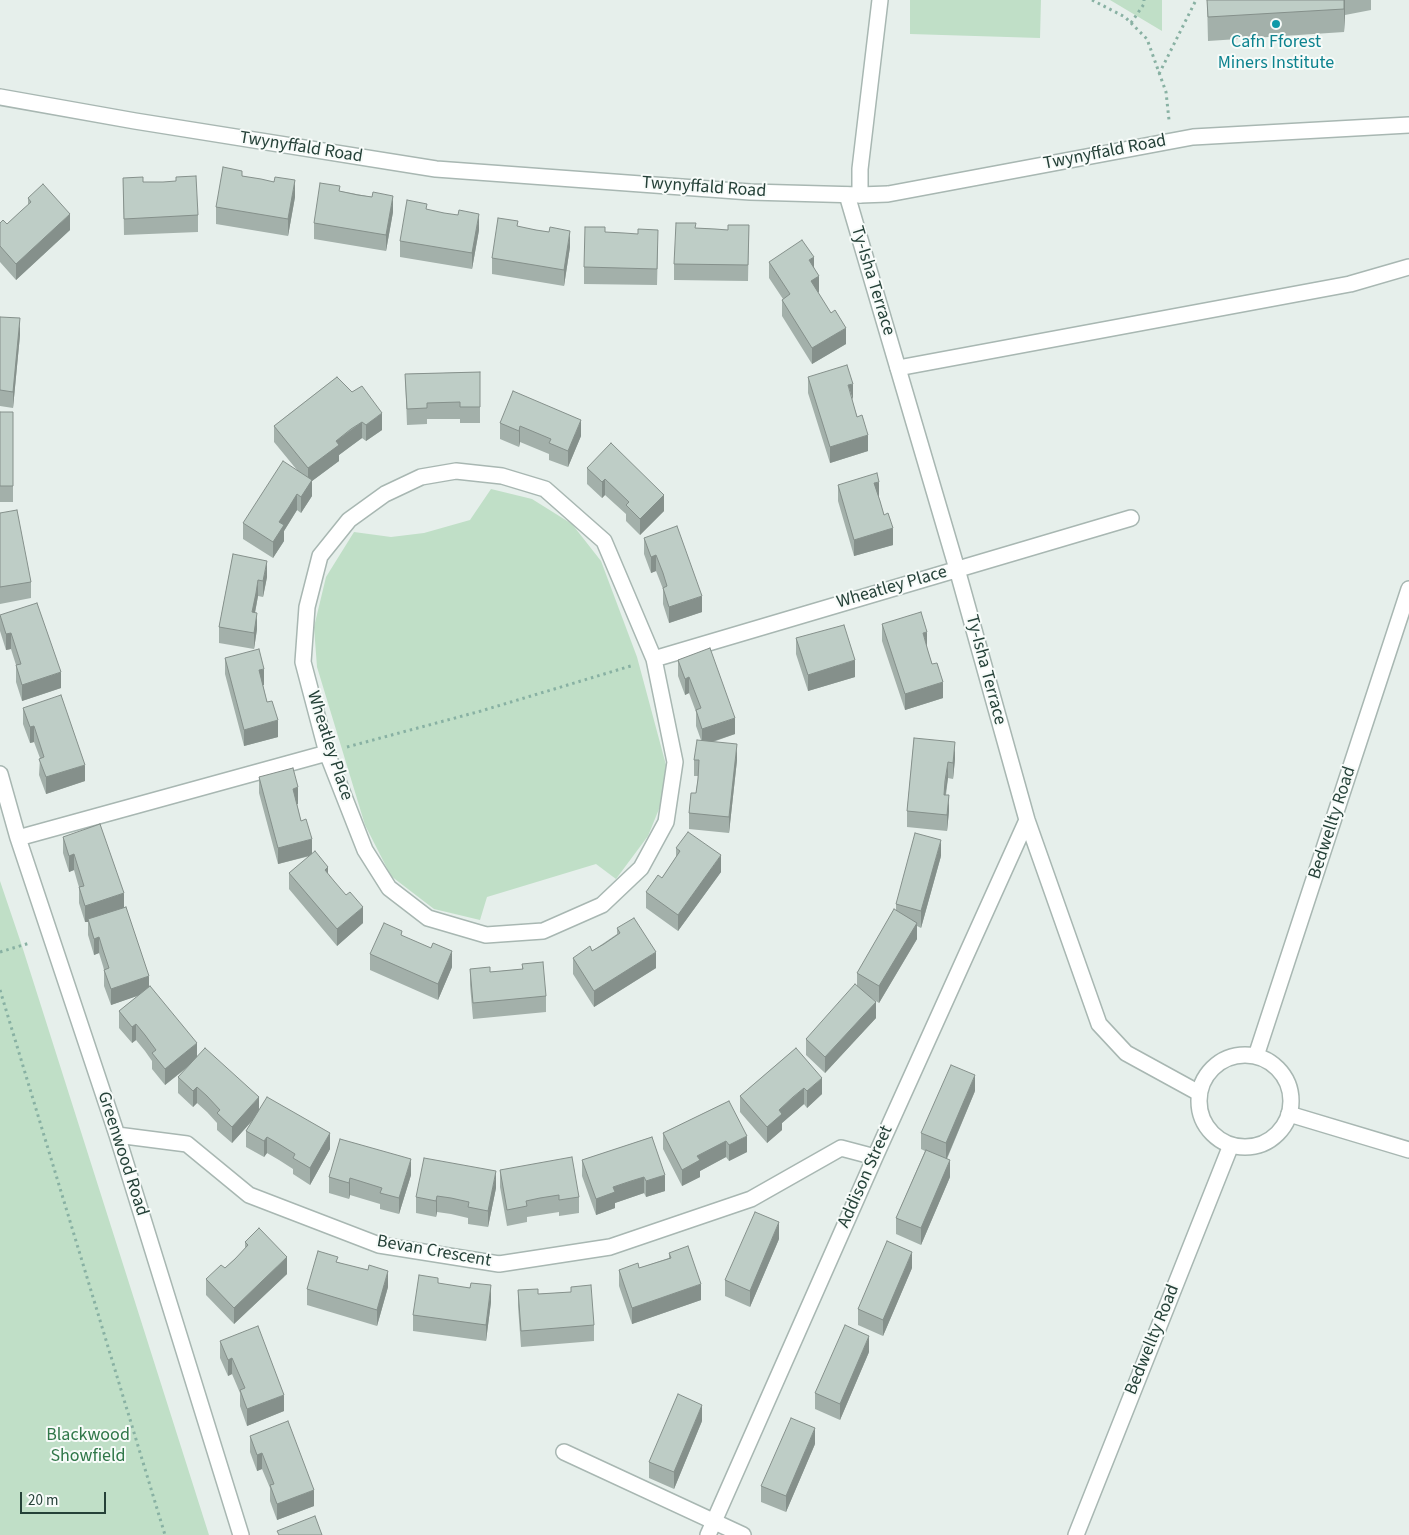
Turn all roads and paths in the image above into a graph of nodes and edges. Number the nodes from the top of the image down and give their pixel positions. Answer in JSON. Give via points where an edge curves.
{"nodes":[{"id":1,"x":880,"y":0,"type":"edge"},
{"id":2,"x":1092,"y":0,"type":"edge"},
{"id":3,"x":1144,"y":0,"type":"edge"},
{"id":4,"x":1196,"y":0,"type":"edge"},
{"id":5,"x":1131,"y":23,"type":"junction"},
{"id":6,"x":1159,"y":74,"type":"junction"},
{"id":7,"x":0,"y":97,"type":"edge"},
{"id":8,"x":1409,"y":125,"type":"edge"},
{"id":9,"x":1172,"y":141,"type":"junction"},
{"id":10,"x":853,"y":195,"type":"junction"},
{"id":11,"x":1409,"y":267,"type":"edge"},
{"id":12,"x":898,"y":368,"type":"junction"},
{"id":13,"x":1131,"y":518,"type":"dead end"},
{"id":14,"x":957,"y":569,"type":"junction"},
{"id":15,"x":1409,"y":590,"type":"edge"},
{"id":16,"x":654,"y":659,"type":"junction"},
{"id":17,"x":327,"y":753,"type":"junction"},
{"id":18,"x":0,"y":774,"type":"edge"},
{"id":19,"x":1027,"y":820,"type":"junction"},
{"id":20,"x":18,"y":838,"type":"junction"},
{"id":21,"x":27,"y":944,"type":"dead end"},
{"id":22,"x":0,"y":952,"type":"edge"},
{"id":23,"x":0,"y":990,"type":"edge"},
{"id":24,"x":1256,"y":1056,"type":"junction"},
{"id":25,"x":1199,"y":1094,"type":"junction"},
{"id":26,"x":1289,"y":1114,"type":"junction"},
{"id":27,"x":117,"y":1135,"type":"junction"},
{"id":28,"x":1231,"y":1145,"type":"junction"},
{"id":29,"x":1409,"y":1150,"type":"edge"},
{"id":30,"x":874,"y":1157,"type":"junction"},
{"id":31,"x":564,"y":1452,"type":"dead end"},
{"id":32,"x":711,"y":1528,"type":"edge"},
{"id":33,"x":165,"y":1535,"type":"edge"},
{"id":34,"x":241,"y":1535,"type":"edge"},
{"id":35,"x":743,"y":1535,"type":"edge"},
{"id":36,"x":1076,"y":1535,"type":"edge"}],
"edges":[{"from":1,"to":10,"type":"street","name":"Ty-Isha Terrace","via":[[860,169]]},
{"from":2,"to":5,"type":"path"},
{"from":3,"to":5,"type":"path"},
{"from":4,"to":6,"type":"path"},
{"from":5,"to":6,"type":"path","via":[[1147,39]]},
{"from":6,"to":9,"type":"path","via":[[1166,92]]},
{"from":7,"to":10,"type":"street","name":"Twynyffald Road","via":[[436,169],[750,192]]},
{"from":8,"to":9,"type":"street","name":"Twynyffald Road","via":[[1193,137]]},
{"from":9,"to":10,"type":"street","name":"Twynyffald Road","via":[[888,194]]},
{"from":10,"to":12,"type":"street","name":"Ty-Isha Terrace"},
{"from":11,"to":12,"type":"street","via":[[1350,284]]},
{"from":12,"to":14,"type":"street","name":"Ty-Isha Terrace"},
{"from":13,"to":14,"type":"street","name":"Wheatley Place"},
{"from":14,"to":16,"type":"street","name":"Wheatley Place"},
{"from":14,"to":19,"type":"street","name":"Ty-Isha Terrace"},
{"from":15,"to":24,"type":"street","name":"Bedwellty Road"},
{"from":16,"to":17,"type":"path"},
{"from":16,"to":17,"type":"street","name":"Wheatley Place","via":[[675,762],[666,822],[641,868],[602,905],[542,931],[486,935],[436,921],[389,888],[365,850]]},
{"from":16,"to":17,"type":"street","name":"Wheatley Place","via":[[604,542],[545,489],[502,476],[456,471],[421,477],[385,494],[349,520],[320,556],[307,606],[303,662]]},
{"from":17,"to":20,"type":"street"},
{"from":18,"to":20,"type":"street","name":"Greenwood Road"},
{"from":19,"to":25,"type":"street","name":"Ty-Isha Terrace","via":[[1099,1024],[1126,1053]]},
{"from":19,"to":30,"type":"street","name":"Addison Street"},
{"from":20,"to":27,"type":"street","name":"Greenwood Road"},
{"from":21,"to":22,"type":"path"},
{"from":23,"to":33,"type":"path"},
{"from":24,"to":25,"type":"street","via":[[1226,1058],[1204,1079]]},
{"from":24,"to":26,"type":"street","via":[[1270,1062],[1288,1085],[1291,1099]]},
{"from":25,"to":28,"type":"street","via":[[1202,1119],[1219,1140]]},
{"from":26,"to":28,"type":"street","via":[[1278,1132],[1260,1145]]},
{"from":26,"to":29,"type":"street"},
{"from":27,"to":30,"type":"street","name":"Bevan Crescent","via":[[187,1144],[249,1195],[379,1245],[499,1264],[610,1247],[751,1199],[840,1148]]},
{"from":27,"to":34,"type":"street","name":"Greenwood Road"},
{"from":28,"to":36,"type":"street","name":"Bedwellty Road"},
{"from":30,"to":32,"type":"street","name":"Addison Street"},
{"from":31,"to":32,"type":"street"},
{"from":32,"to":35,"type":"street"}]}
